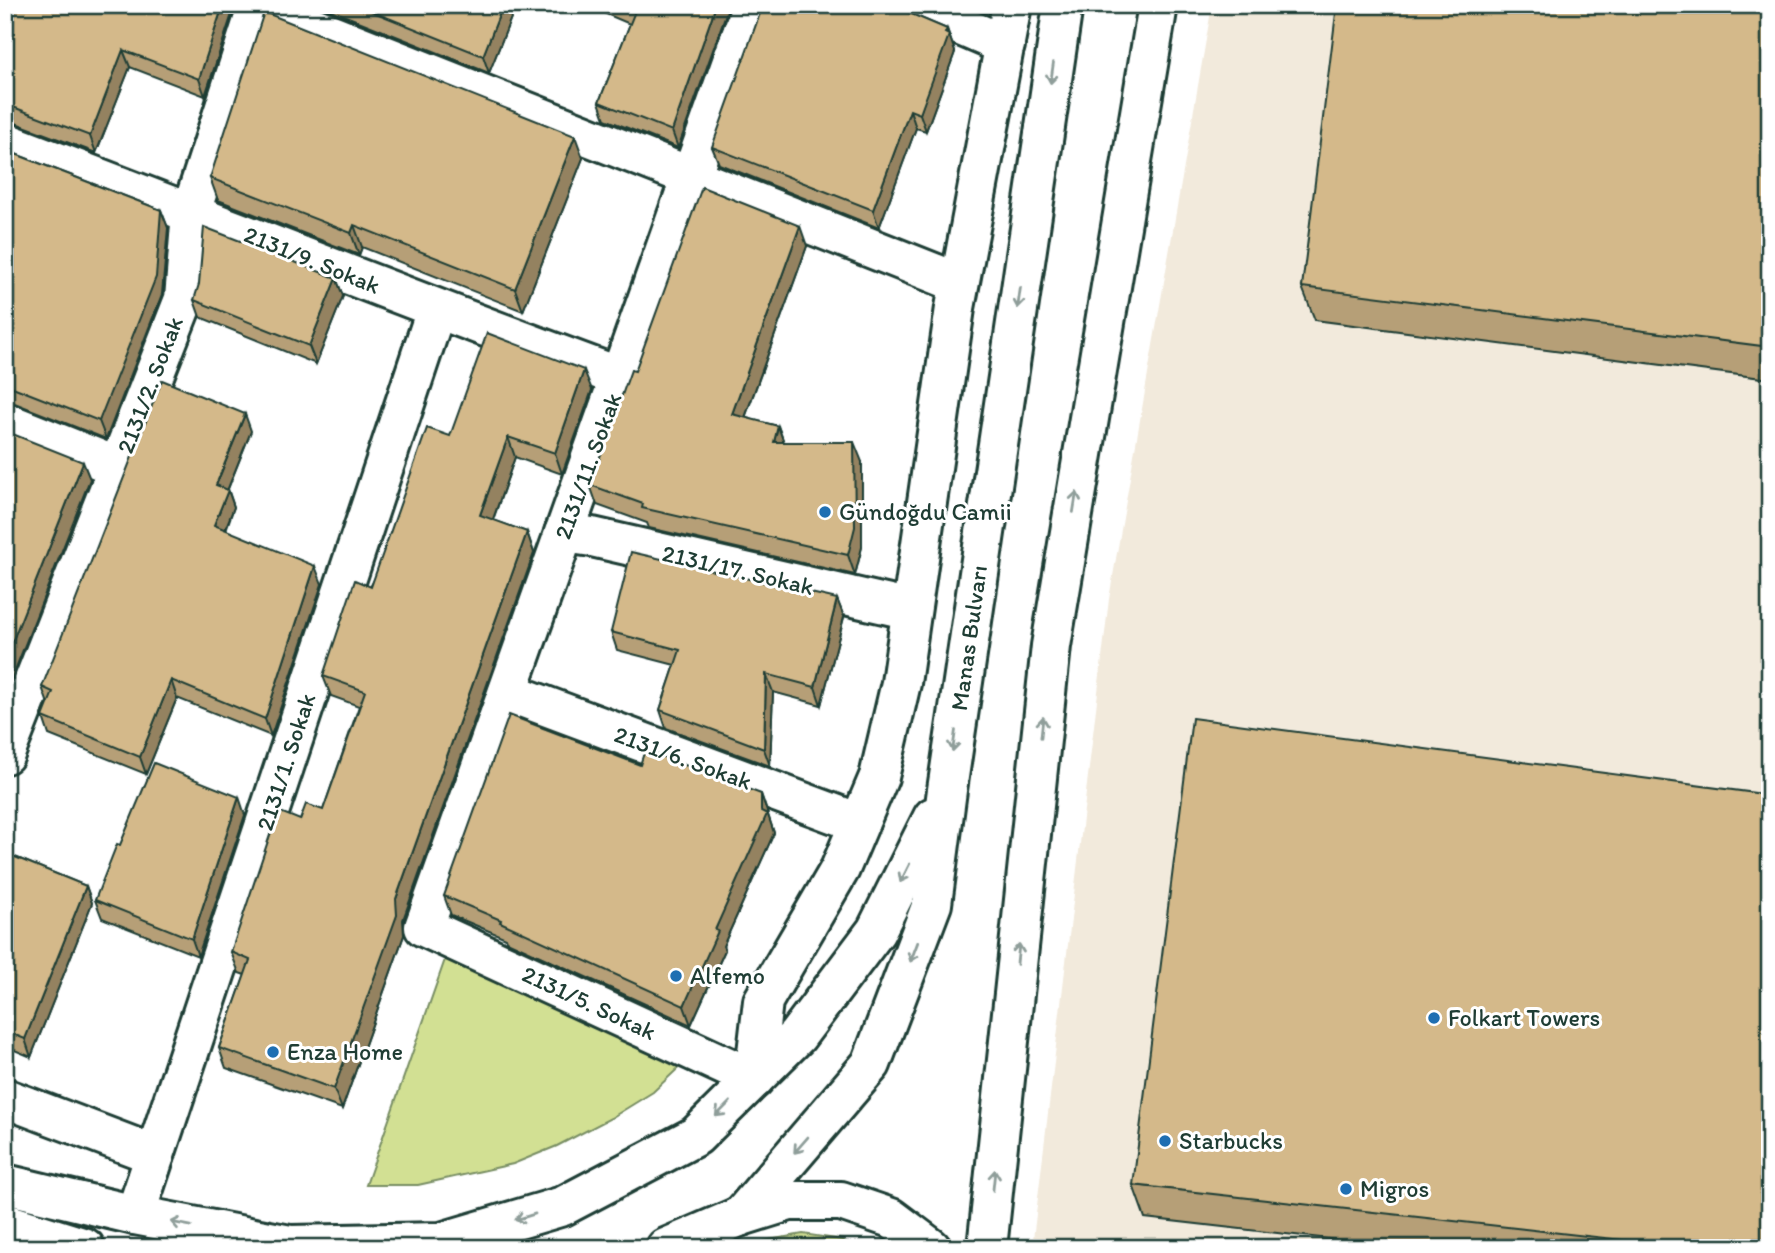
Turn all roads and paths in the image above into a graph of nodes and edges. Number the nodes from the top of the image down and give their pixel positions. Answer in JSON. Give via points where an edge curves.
{"nodes":[{"id":1,"x":258,"y":5,"type":"edge"},
{"id":2,"x":752,"y":5,"type":"edge"},
{"id":3,"x":912,"y":5,"type":"edge"},
{"id":4,"x":1012,"y":5,"type":"edge"},
{"id":5,"x":1063,"y":5,"type":"edge"},
{"id":6,"x":1158,"y":5,"type":"edge"},
{"id":7,"x":1004,"y":45,"type":"junction"},
{"id":8,"x":5,"y":142,"type":"edge"},
{"id":9,"x":692,"y":175,"type":"junction"},
{"id":10,"x":191,"y":212,"type":"junction"},
{"id":11,"x":959,"y":283,"type":"junction"},
{"id":12,"x":436,"y":310,"type":"junction"},
{"id":13,"x":620,"y":377,"type":"junction"},
{"id":14,"x":5,"y":422,"type":"edge"},
{"id":15,"x":118,"y":467,"type":"junction"},
{"id":16,"x":564,"y":533,"type":"junction"},
{"id":17,"x":911,"y":611,"type":"junction"},
{"id":18,"x":508,"y":692,"type":"junction"},
{"id":19,"x":5,"y":754,"type":"edge"},
{"id":20,"x":947,"y":790,"type":"junction"},
{"id":21,"x":859,"y":823,"type":"junction"},
{"id":22,"x":424,"y":927,"type":"joint"},
{"id":23,"x":754,"y":1079,"type":"junction"},
{"id":24,"x":5,"y":1098,"type":"edge"},
{"id":25,"x":155,"y":1155,"type":"junction"},
{"id":26,"x":5,"y":1184,"type":"edge"},
{"id":27,"x":135,"y":1215,"type":"junction"},
{"id":28,"x":741,"y":1216,"type":"junction"},
{"id":29,"x":5,"y":1223,"type":"edge"},
{"id":30,"x":85,"y":1248,"type":"edge"},
{"id":31,"x":666,"y":1248,"type":"edge"},
{"id":32,"x":697,"y":1248,"type":"edge"},
{"id":33,"x":931,"y":1248,"type":"edge"},
{"id":34,"x":986,"y":1248,"type":"edge"}],
"edges":[{"from":1,"to":9,"type":"street"},
{"from":1,"to":10,"type":"street","name":"2131/2. Sokak"},
{"from":2,"to":9,"type":"street","name":"2131/11. Sokak"},
{"from":3,"to":7,"type":"street"},
{"from":4,"to":7,"type":"street"},
{"from":5,"to":20,"type":"street","name":"Manas Bulvarı","one_way":true},
{"from":34,"to":6,"type":"street","one_way":true,"via":[[1051,646]]},
{"from":7,"to":11,"type":"street"},
{"from":8,"to":10,"type":"street","name":"2131/9. Sokak"},
{"from":9,"to":11,"type":"street"},
{"from":9,"to":13,"type":"street","name":"2131/11. Sokak"},
{"from":10,"to":12,"type":"street","name":"2131/9. Sokak"},
{"from":10,"to":15,"type":"street","name":"2131/2. Sokak","via":[[184,299]]},
{"from":11,"to":17,"type":"street"},
{"from":12,"to":13,"type":"street","name":"2131/9. Sokak"},
{"from":12,"to":25,"type":"street","name":"2131/1. Sokak"},
{"from":13,"to":16,"type":"street","name":"2131/11. Sokak"},
{"from":14,"to":15,"type":"street"},
{"from":15,"to":19,"type":"street","name":"2131/2. Sokak"},
{"from":16,"to":17,"type":"street","name":"2131/17. Sokak"},
{"from":16,"to":18,"type":"street","name":"2131/11. Sokak"},
{"from":17,"to":21,"type":"street","via":[[901,683],[879,777]]},
{"from":18,"to":21,"type":"street","name":"2131/6. Sokak"},
{"from":18,"to":22,"type":"street","name":"2131/11. Sokak"},
{"from":20,"to":23,"type":"street","one_way":true,"via":[[876,931],[797,1036]]},
{"from":20,"to":28,"type":"street","name":"Manas Bulvarı","one_way":true,"via":[[932,904],[871,1064]]},
{"from":21,"to":23,"type":"street","via":[[840,869],[763,1001]]},
{"from":22,"to":23,"type":"street","name":"2131/5. Sokak"},
{"from":23,"to":27,"type":"street","one_way":true,"via":[[696,1136],[563,1206],[441,1242],[290,1245]]},
{"from":24,"to":25,"type":"street"},
{"from":25,"to":27,"type":"street","name":"2131/1. Sokak"},
{"from":26,"to":27,"type":"street"},
{"from":28,"to":31,"type":"street"},
{"from":28,"to":32,"type":"street"},
{"from":28,"to":33,"type":"street","via":[[789,1201],[841,1201],[891,1217]]},
{"from":29,"to":30,"type":"street"}]}
